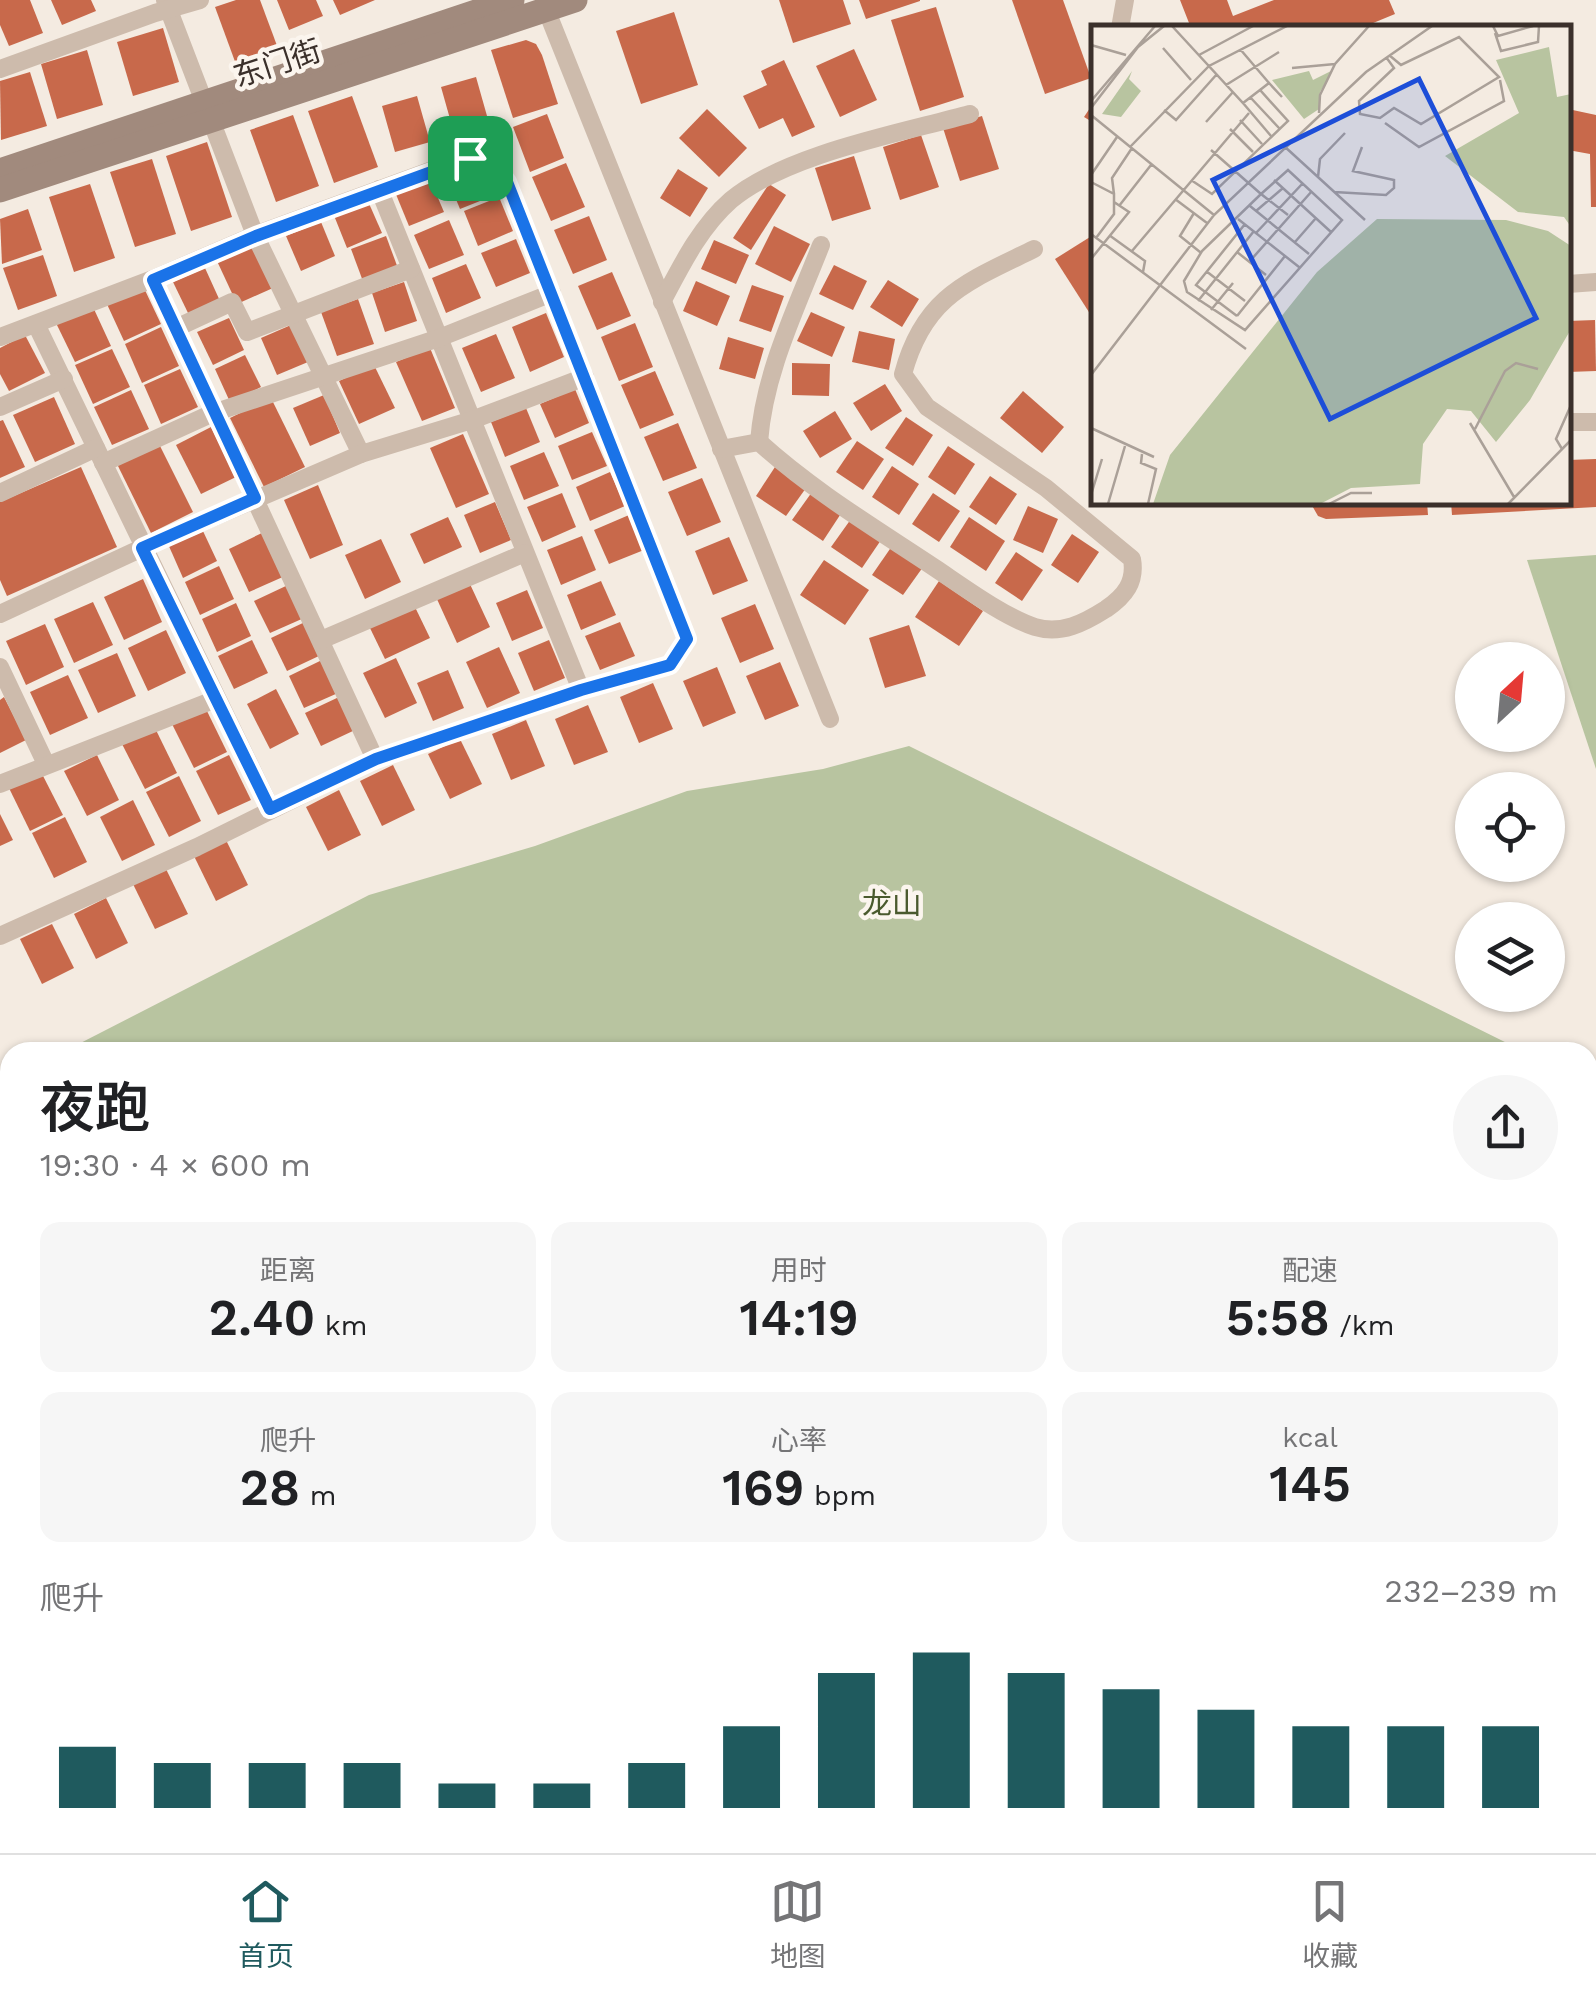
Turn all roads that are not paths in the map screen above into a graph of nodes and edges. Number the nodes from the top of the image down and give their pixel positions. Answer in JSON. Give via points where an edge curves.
{"nodes":[{"id":1,"x":200,"y":0,"type":"edge"},
{"id":2,"x":512,"y":0,"type":"edge"},
{"id":3,"x":575,"y":0,"type":"edge"},
{"id":4,"x":1124,"y":0,"type":"edge"},
{"id":5,"x":167,"y":4,"type":"edge"},
{"id":6,"x":546,"y":9,"type":"junction"},
{"id":7,"x":1120,"y":25,"type":"edge"},
{"id":8,"x":0,"y":69,"type":"edge"},
{"id":9,"x":206,"y":110,"type":"junction"},
{"id":10,"x":970,"y":114,"type":"dead end"},
{"id":11,"x":0,"y":171,"type":"edge"},
{"id":12,"x":379,"y":189,"type":"junction"},
{"id":13,"x":0,"y":190,"type":"edge"},
{"id":14,"x":256,"y":236,"type":"junction"},
{"id":15,"x":821,"y":245,"type":"dead end"},
{"id":16,"x":1034,"y":249,"type":"dead end"},
{"id":17,"x":411,"y":270,"type":"junction"},
{"id":18,"x":153,"y":280,"type":"junction"},
{"id":19,"x":1596,"y":282,"type":"edge"},
{"id":20,"x":1571,"y":284,"type":"edge"},
{"id":21,"x":552,"y":293,"type":"junction"},
{"id":22,"x":662,"y":302,"type":"junction"},
{"id":23,"x":293,"y":314,"type":"junction"},
{"id":24,"x":36,"y":324,"type":"junction"},
{"id":25,"x":176,"y":328,"type":"junction"},
{"id":26,"x":0,"y":337,"type":"edge"},
{"id":27,"x":439,"y":338,"type":"junction"},
{"id":28,"x":324,"y":377,"type":"junction"},
{"id":29,"x":585,"y":377,"type":"junction"},
{"id":30,"x":64,"y":379,"type":"junction"},
{"id":31,"x":0,"y":407,"type":"edge"},
{"id":32,"x":213,"y":414,"type":"junction"},
{"id":33,"x":472,"y":420,"type":"junction"},
{"id":34,"x":759,"y":442,"type":"junction"},
{"id":35,"x":721,"y":448,"type":"junction"},
{"id":36,"x":362,"y":454,"type":"junction"},
{"id":37,"x":100,"y":456,"type":"junction"},
{"id":38,"x":0,"y":494,"type":"edge"},
{"id":39,"x":255,"y":498,"type":"junction"},
{"id":40,"x":142,"y":548,"type":"junction"},
{"id":41,"x":524,"y":553,"type":"junction"},
{"id":42,"x":0,"y":614,"type":"edge"},
{"id":43,"x":321,"y":640,"type":"junction"},
{"id":44,"x":0,"y":667,"type":"edge"},
{"id":45,"x":581,"y":690,"type":"junction"},
{"id":46,"x":216,"y":699,"type":"junction"},
{"id":47,"x":830,"y":719,"type":"dead end"},
{"id":48,"x":376,"y":759,"type":"junction"},
{"id":49,"x":46,"y":764,"type":"junction"},
{"id":50,"x":0,"y":784,"type":"edge"},
{"id":51,"x":270,"y":809,"type":"junction"},
{"id":52,"x":0,"y":936,"type":"edge"}],
"edges":[{"from":1,"to":5,"type":"street"},
{"from":2,"to":9,"type":"street"},
{"from":3,"to":6,"type":"street","name":"东门街"},
{"from":4,"to":7,"type":"street"},
{"from":5,"to":8,"type":"street"},
{"from":5,"to":9,"type":"street"},
{"from":6,"to":9,"type":"street","name":"东门街"},
{"from":6,"to":22,"type":"street"},
{"from":9,"to":11,"type":"street"},
{"from":9,"to":13,"type":"street","name":"东门街"},
{"from":9,"to":14,"type":"street"},
{"from":10,"to":22,"type":"street","via":[[782,170],[732,200],[691,247]]},
{"from":12,"to":14,"type":"street"},
{"from":12,"to":17,"type":"street"},
{"from":12,"to":21,"type":"street","via":[[470,158],[499,169]]},
{"from":14,"to":18,"type":"street"},
{"from":14,"to":23,"type":"street"},
{"from":15,"to":34,"type":"street","via":[[762,408]]},
{"from":16,"to":34,"type":"street","via":[[968,281],[937,305],[912,342],[903,374],[927,407],[1046,488],[1132,559],[1130,588],[1110,606],[1074,628],[1036,627],[849,511]]},
{"from":17,"to":23,"type":"street"},
{"from":17,"to":27,"type":"street"},
{"from":18,"to":24,"type":"street"},
{"from":18,"to":25,"type":"street"},
{"from":19,"to":20,"type":"street"},
{"from":21,"to":27,"type":"street"},
{"from":21,"to":29,"type":"street"},
{"from":22,"to":35,"type":"street"},
{"from":23,"to":25,"type":"street","via":[[247,332],[232,302]]},
{"from":23,"to":28,"type":"street"},
{"from":24,"to":26,"type":"street"},
{"from":24,"to":30,"type":"street"},
{"from":25,"to":32,"type":"street"},
{"from":27,"to":28,"type":"street"},
{"from":27,"to":33,"type":"street"},
{"from":28,"to":32,"type":"street"},
{"from":28,"to":36,"type":"street"},
{"from":29,"to":33,"type":"street"},
{"from":29,"to":45,"type":"street","via":[[687,639],[670,665]]},
{"from":30,"to":31,"type":"street"},
{"from":30,"to":37,"type":"street"},
{"from":32,"to":37,"type":"street"},
{"from":32,"to":39,"type":"street"},
{"from":33,"to":36,"type":"street"},
{"from":33,"to":41,"type":"street"},
{"from":34,"to":35,"type":"street"},
{"from":35,"to":47,"type":"street"},
{"from":36,"to":39,"type":"street"},
{"from":37,"to":38,"type":"street"},
{"from":37,"to":40,"type":"street"},
{"from":39,"to":40,"type":"street"},
{"from":39,"to":43,"type":"street"},
{"from":40,"to":42,"type":"street"},
{"from":40,"to":46,"type":"street"},
{"from":41,"to":43,"type":"street"},
{"from":41,"to":45,"type":"street"},
{"from":43,"to":48,"type":"street"},
{"from":44,"to":49,"type":"street"},
{"from":45,"to":48,"type":"street"},
{"from":46,"to":49,"type":"street"},
{"from":46,"to":51,"type":"street"},
{"from":48,"to":51,"type":"street"},
{"from":49,"to":50,"type":"street"},
{"from":51,"to":52,"type":"street"}]}
